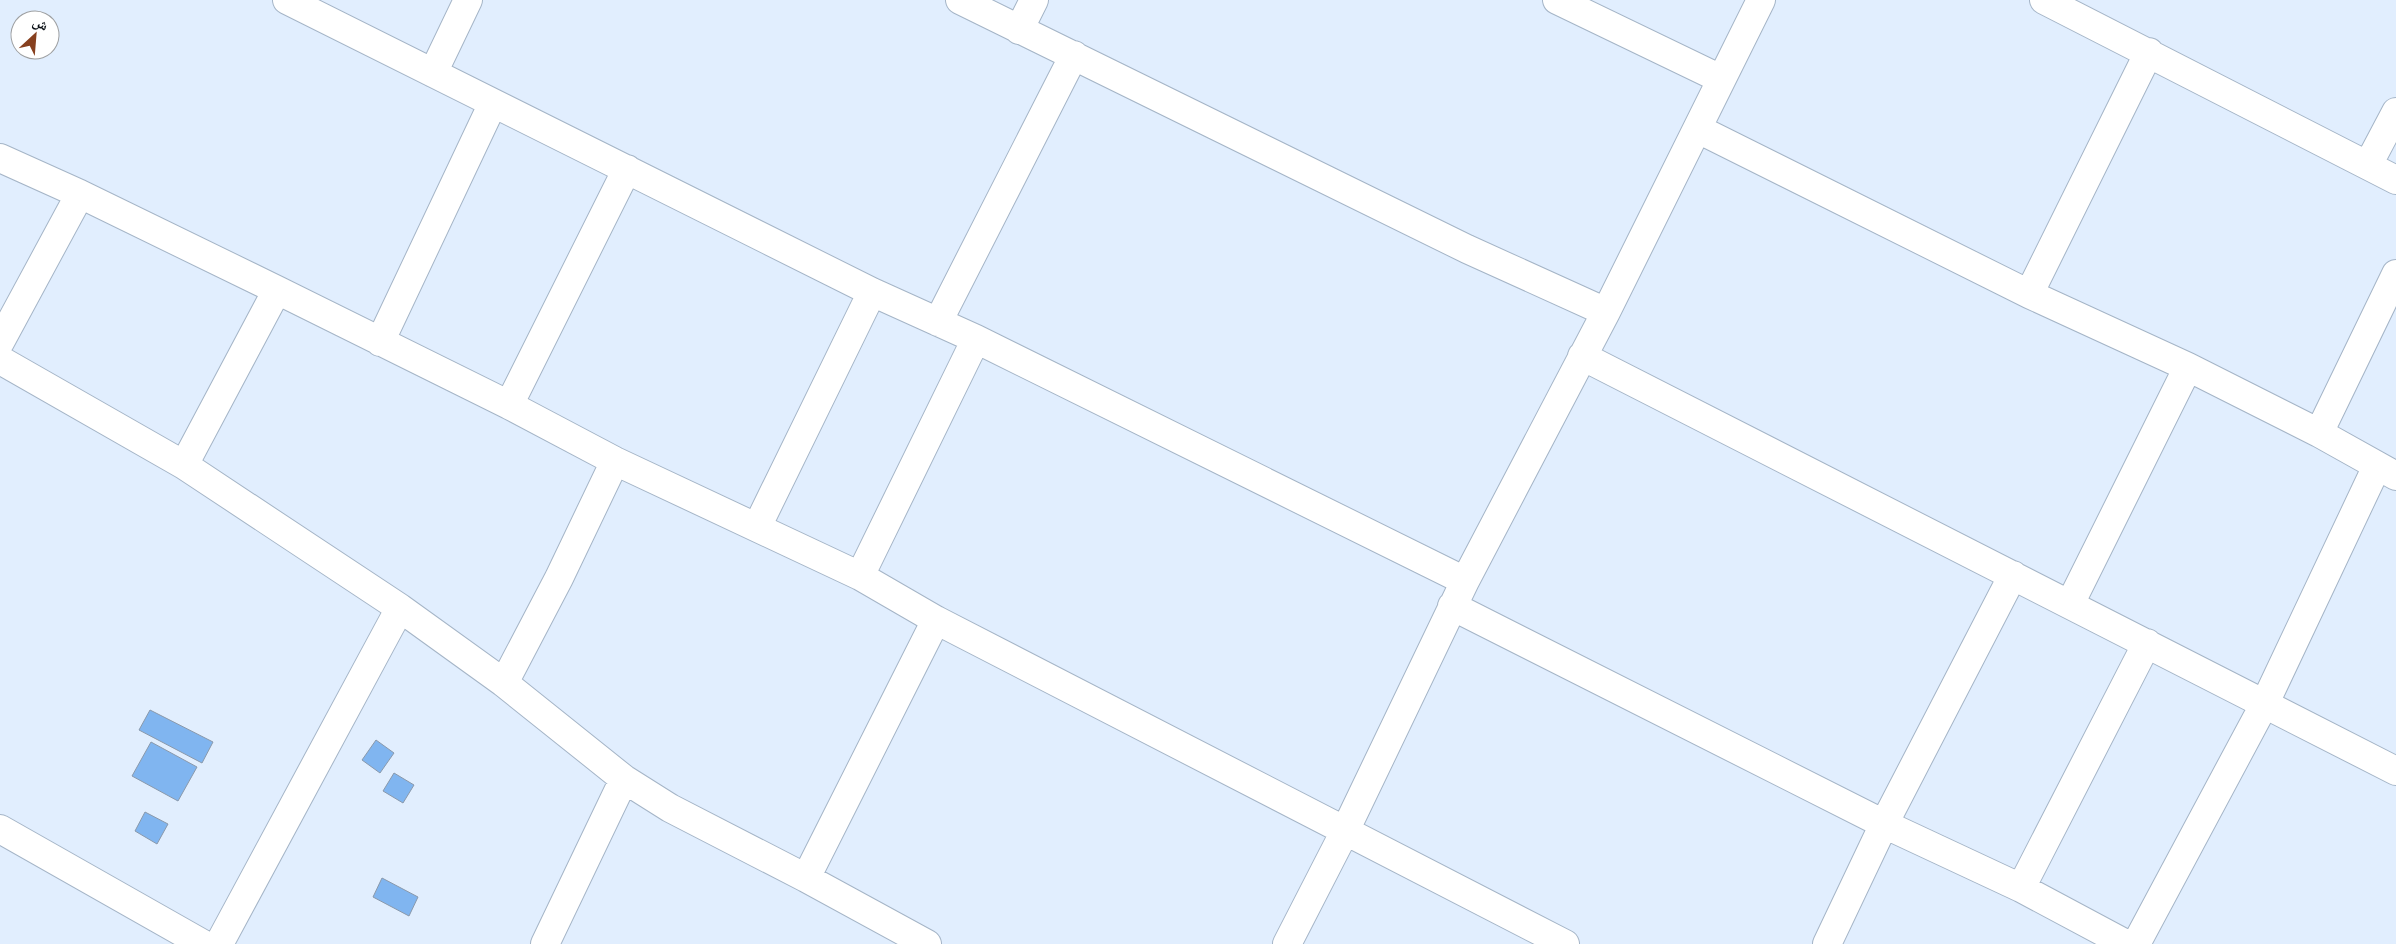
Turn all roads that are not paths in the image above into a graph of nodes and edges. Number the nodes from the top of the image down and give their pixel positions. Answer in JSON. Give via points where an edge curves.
{"nodes":[{"id":1,"x":287,"y":0,"type":"edge"},
{"id":2,"x":468,"y":0,"type":"edge"},
{"id":3,"x":960,"y":0,"type":"edge"},
{"id":4,"x":1034,"y":0,"type":"edge"},
{"id":5,"x":1557,"y":0,"type":"edge"},
{"id":6,"x":1761,"y":0,"type":"edge"},
{"id":7,"x":2044,"y":0,"type":"edge"},
{"id":8,"x":1019,"y":30,"type":"junction"},
{"id":9,"x":2149,"y":52,"type":"junction"},
{"id":10,"x":1074,"y":55,"type":"junction"},
{"id":11,"x":433,"y":73,"type":"junction"},
{"id":12,"x":1721,"y":79,"type":"junction"},
{"id":13,"x":493,"y":103,"type":"junction"},
{"id":14,"x":2396,"y":112,"type":"edge"},
{"id":15,"x":1698,"y":129,"type":"junction"},
{"id":16,"x":0,"y":158,"type":"edge"},
{"id":17,"x":2368,"y":165,"type":"junction"},
{"id":18,"x":626,"y":168,"type":"junction"},
{"id":19,"x":2396,"y":180,"type":"edge"},
{"id":20,"x":80,"y":194,"type":"junction"},
{"id":21,"x":2396,"y":274,"type":"edge"},
{"id":22,"x":277,"y":290,"type":"junction"},
{"id":23,"x":872,"y":292,"type":"junction"},
{"id":24,"x":2029,"y":294,"type":"junction"},
{"id":25,"x":1606,"y":312,"type":"junction"},
{"id":26,"x":938,"y":322,"type":"junction"},
{"id":27,"x":976,"y":339,"type":"junction"},
{"id":28,"x":0,"y":342,"type":"edge"},
{"id":29,"x":380,"y":342,"type":"junction"},
{"id":30,"x":1582,"y":356,"type":"junction"},
{"id":31,"x":0,"y":360,"type":"edge"},
{"id":32,"x":2188,"y":368,"type":"junction"},
{"id":33,"x":508,"y":405,"type":"junction"},
{"id":34,"x":2319,"y":433,"type":"junction"},
{"id":35,"x":615,"y":461,"type":"junction"},
{"id":36,"x":184,"y":465,"type":"junction"},
{"id":37,"x":2387,"y":471,"type":"edge"},
{"id":38,"x":757,"y":527,"type":"junction"},
{"id":39,"x":2013,"y":575,"type":"junction"},
{"id":40,"x":860,"y":576,"type":"junction"},
{"id":41,"x":1464,"y":581,"type":"junction"},
{"id":42,"x":2070,"y":604,"type":"junction"},
{"id":43,"x":1452,"y":606,"type":"junction"},
{"id":44,"x":400,"y":608,"type":"junction"},
{"id":45,"x":936,"y":620,"type":"junction"},
{"id":46,"x":2147,"y":643,"type":"junction"},
{"id":47,"x":504,"y":682,"type":"junction"},
{"id":48,"x":2265,"y":703,"type":"junction"},
{"id":49,"x":2396,"y":771,"type":"edge"},
{"id":50,"x":624,"y":779,"type":"junction"},
{"id":51,"x":1884,"y":824,"type":"junction"},
{"id":52,"x":0,"y":829,"type":"edge"},
{"id":53,"x":1344,"y":831,"type":"junction"},
{"id":54,"x":806,"y":878,"type":"junction"},
{"id":55,"x":2022,"y":888,"type":"junction"},
{"id":56,"x":203,"y":944,"type":"edge"},
{"id":57,"x":219,"y":944,"type":"edge"},
{"id":58,"x":545,"y":944,"type":"edge"},
{"id":59,"x":927,"y":944,"type":"edge"},
{"id":60,"x":1287,"y":944,"type":"edge"},
{"id":61,"x":1565,"y":944,"type":"edge"},
{"id":62,"x":1827,"y":944,"type":"edge"},
{"id":63,"x":2126,"y":944,"type":"edge"},
{"id":64,"x":2136,"y":944,"type":"edge"}],
"edges":[{"from":1,"to":11,"type":"street"},
{"from":2,"to":11,"type":"street"},
{"from":3,"to":8,"type":"street"},
{"from":4,"to":8,"type":"street"},
{"from":5,"to":12,"type":"street"},
{"from":6,"to":12,"type":"street"},
{"from":7,"to":9,"type":"street"},
{"from":8,"to":10,"type":"street"},
{"from":9,"to":17,"type":"street"},
{"from":9,"to":24,"type":"street"},
{"from":10,"to":25,"type":"street","via":[[1458,244]]},
{"from":10,"to":26,"type":"street"},
{"from":11,"to":13,"type":"street"},
{"from":12,"to":15,"type":"street"},
{"from":13,"to":18,"type":"street"},
{"from":13,"to":29,"type":"street"},
{"from":14,"to":17,"type":"street"},
{"from":15,"to":24,"type":"street"},
{"from":15,"to":25,"type":"street"},
{"from":16,"to":20,"type":"street"},
{"from":17,"to":19,"type":"street"},
{"from":18,"to":23,"type":"street"},
{"from":18,"to":33,"type":"street"},
{"from":20,"to":22,"type":"street"},
{"from":20,"to":28,"type":"street"},
{"from":21,"to":34,"type":"street"},
{"from":22,"to":29,"type":"street"},
{"from":22,"to":36,"type":"street"},
{"from":23,"to":26,"type":"street"},
{"from":23,"to":38,"type":"street"},
{"from":24,"to":32,"type":"street"},
{"from":25,"to":30,"type":"street"},
{"from":26,"to":27,"type":"street"},
{"from":27,"to":40,"type":"street"},
{"from":27,"to":41,"type":"street"},
{"from":29,"to":33,"type":"street"},
{"from":30,"to":39,"type":"street"},
{"from":30,"to":41,"type":"street"},
{"from":31,"to":36,"type":"street"},
{"from":32,"to":34,"type":"street"},
{"from":32,"to":42,"type":"street"},
{"from":33,"to":35,"type":"street"},
{"from":34,"to":37,"type":"street"},
{"from":35,"to":38,"type":"street"},
{"from":35,"to":47,"type":"street"},
{"from":36,"to":44,"type":"street"},
{"from":37,"to":48,"type":"street"},
{"from":38,"to":40,"type":"street"},
{"from":39,"to":42,"type":"street"},
{"from":39,"to":51,"type":"street"},
{"from":40,"to":45,"type":"street"},
{"from":41,"to":43,"type":"street"},
{"from":42,"to":46,"type":"street"},
{"from":43,"to":51,"type":"street"},
{"from":43,"to":53,"type":"street"},
{"from":44,"to":47,"type":"street"},
{"from":44,"to":57,"type":"street"},
{"from":45,"to":53,"type":"street"},
{"from":45,"to":54,"type":"street"},
{"from":46,"to":48,"type":"street"},
{"from":46,"to":55,"type":"street"},
{"from":47,"to":50,"type":"street"},
{"from":48,"to":49,"type":"street"},
{"from":48,"to":64,"type":"street"},
{"from":50,"to":54,"type":"street","via":[[670,808]]},
{"from":50,"to":58,"type":"street"},
{"from":51,"to":55,"type":"street"},
{"from":51,"to":62,"type":"street"},
{"from":52,"to":56,"type":"street"},
{"from":53,"to":60,"type":"street"},
{"from":53,"to":61,"type":"street"},
{"from":54,"to":59,"type":"street"},
{"from":55,"to":63,"type":"street"}]}
